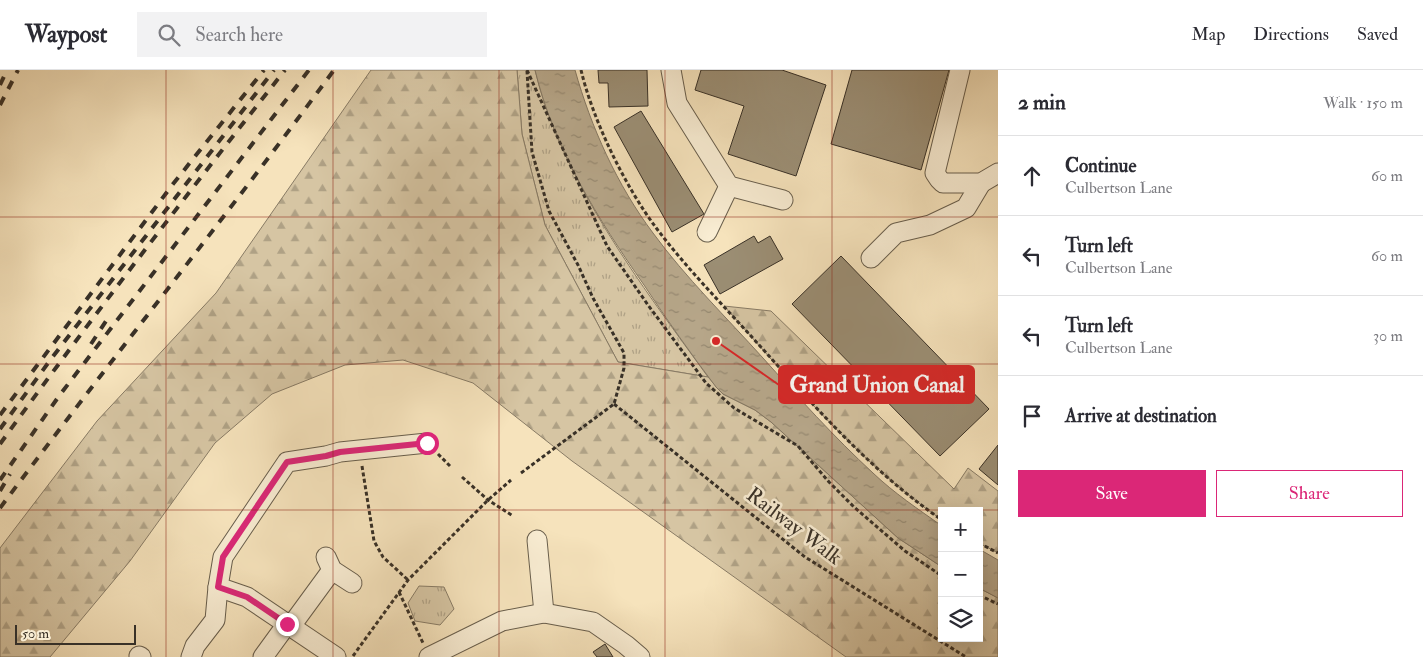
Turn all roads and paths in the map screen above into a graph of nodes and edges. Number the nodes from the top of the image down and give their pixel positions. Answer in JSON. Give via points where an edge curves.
{"nodes":[{"id":1,"x":527,"y":70,"type":"edge"},
{"id":2,"x":581,"y":70,"type":"edge"},
{"id":3,"x":670,"y":70,"type":"edge"},
{"id":4,"x":960,"y":70,"type":"edge"},
{"id":5,"x":998,"y":173,"type":"edge"},
{"id":6,"x":981,"y":183,"type":"junction"},
{"id":7,"x":729,"y":186,"type":"junction"},
{"id":8,"x":783,"y":200,"type":"dead end"},
{"id":9,"x":708,"y":232,"type":"dead end"},
{"id":10,"x":871,"y":258,"type":"dead end"},
{"id":11,"x":614,"y":404,"type":"junction"},
{"id":12,"x":427,"y":443,"type":"dead end"},
{"id":13,"x":360,"y":451,"type":"junction"},
{"id":14,"x":521,"y":473,"type":"dead end"},
{"id":15,"x":462,"y":477,"type":"dead end"},
{"id":16,"x":511,"y":480,"type":"dead end"},
{"id":17,"x":488,"y":500,"type":"junction"},
{"id":18,"x":513,"y":516,"type":"dead end"},
{"id":19,"x":938,"y":517,"type":"edge"},
{"id":20,"x":537,"y":540,"type":"dead end"},
{"id":21,"x":983,"y":545,"type":"edge"},
{"id":22,"x":998,"y":553,"type":"edge"},
{"id":23,"x":938,"y":573,"type":"edge"},
{"id":24,"x":408,"y":580,"type":"junction"},
{"id":25,"x":352,"y":583,"type":"dead end"},
{"id":26,"x":218,"y":587,"type":"junction"},
{"id":27,"x":398,"y":592,"type":"junction"},
{"id":28,"x":983,"y":597,"type":"edge"},
{"id":29,"x":998,"y":604,"type":"edge"},
{"id":30,"x":544,"y":613,"type":"junction"},
{"id":31,"x":289,"y":625,"type":"junction"},
{"id":32,"x":958,"y":655,"type":"edge"},
{"id":33,"x":191,"y":657,"type":"edge"},
{"id":34,"x":263,"y":657,"type":"edge"},
{"id":35,"x":336,"y":657,"type":"edge"},
{"id":36,"x":352,"y":657,"type":"edge"},
{"id":37,"x":429,"y":657,"type":"edge"},
{"id":38,"x":640,"y":657,"type":"edge"},
{"id":39,"x":966,"y":657,"type":"edge"}],
"edges":[{"from":1,"to":11,"type":"path","via":[[532,152],[549,212],[624,353],[624,368]]},
{"from":1,"to":23,"type":"path","via":[[607,246],[706,383],[734,408],[798,446],[854,508],[905,551]]},
{"from":2,"to":19,"type":"path","via":[[607,142],[638,202],[661,235],[855,448]]},
{"from":3,"to":7,"type":"street","via":[[677,103]]},
{"from":4,"to":6,"type":"street","via":[[935,173],[943,183]]},
{"from":5,"to":6,"type":"street"},
{"from":6,"to":10,"type":"street","via":[[966,208],[930,225],[896,233]]},
{"from":7,"to":8,"type":"street"},
{"from":7,"to":9,"type":"street"},
{"from":11,"to":14,"type":"path"},
{"from":11,"to":32,"type":"path","name":"Railway Walk","via":[[805,557]]},
{"from":12,"to":13,"type":"street"},
{"from":13,"to":24,"type":"path","via":[[374,541],[383,556]]},
{"from":13,"to":26,"type":"street","via":[[287,462],[223,557]]},
{"from":15,"to":17,"type":"path"},
{"from":16,"to":17,"type":"path"},
{"from":17,"to":18,"type":"path"},
{"from":17,"to":24,"type":"path"},
{"from":20,"to":30,"type":"street"},
{"from":21,"to":22,"type":"path"},
{"from":24,"to":27,"type":"path"},
{"from":25,"to":31,"type":"street","via":[[329,563]]},
{"from":26,"to":31,"type":"street","via":[[247,597]]},
{"from":26,"to":33,"type":"street","via":[[215,620],[195,646]]},
{"from":27,"to":36,"type":"path"},
{"from":27,"to":37,"type":"path"},
{"from":28,"to":29,"type":"path"},
{"from":30,"to":37,"type":"street","via":[[502,621]]},
{"from":30,"to":38,"type":"street","via":[[593,622]]},
{"from":31,"to":34,"type":"street"},
{"from":31,"to":35,"type":"street"},
{"from":32,"to":39,"type":"path","name":"Railway Walk"}]}
